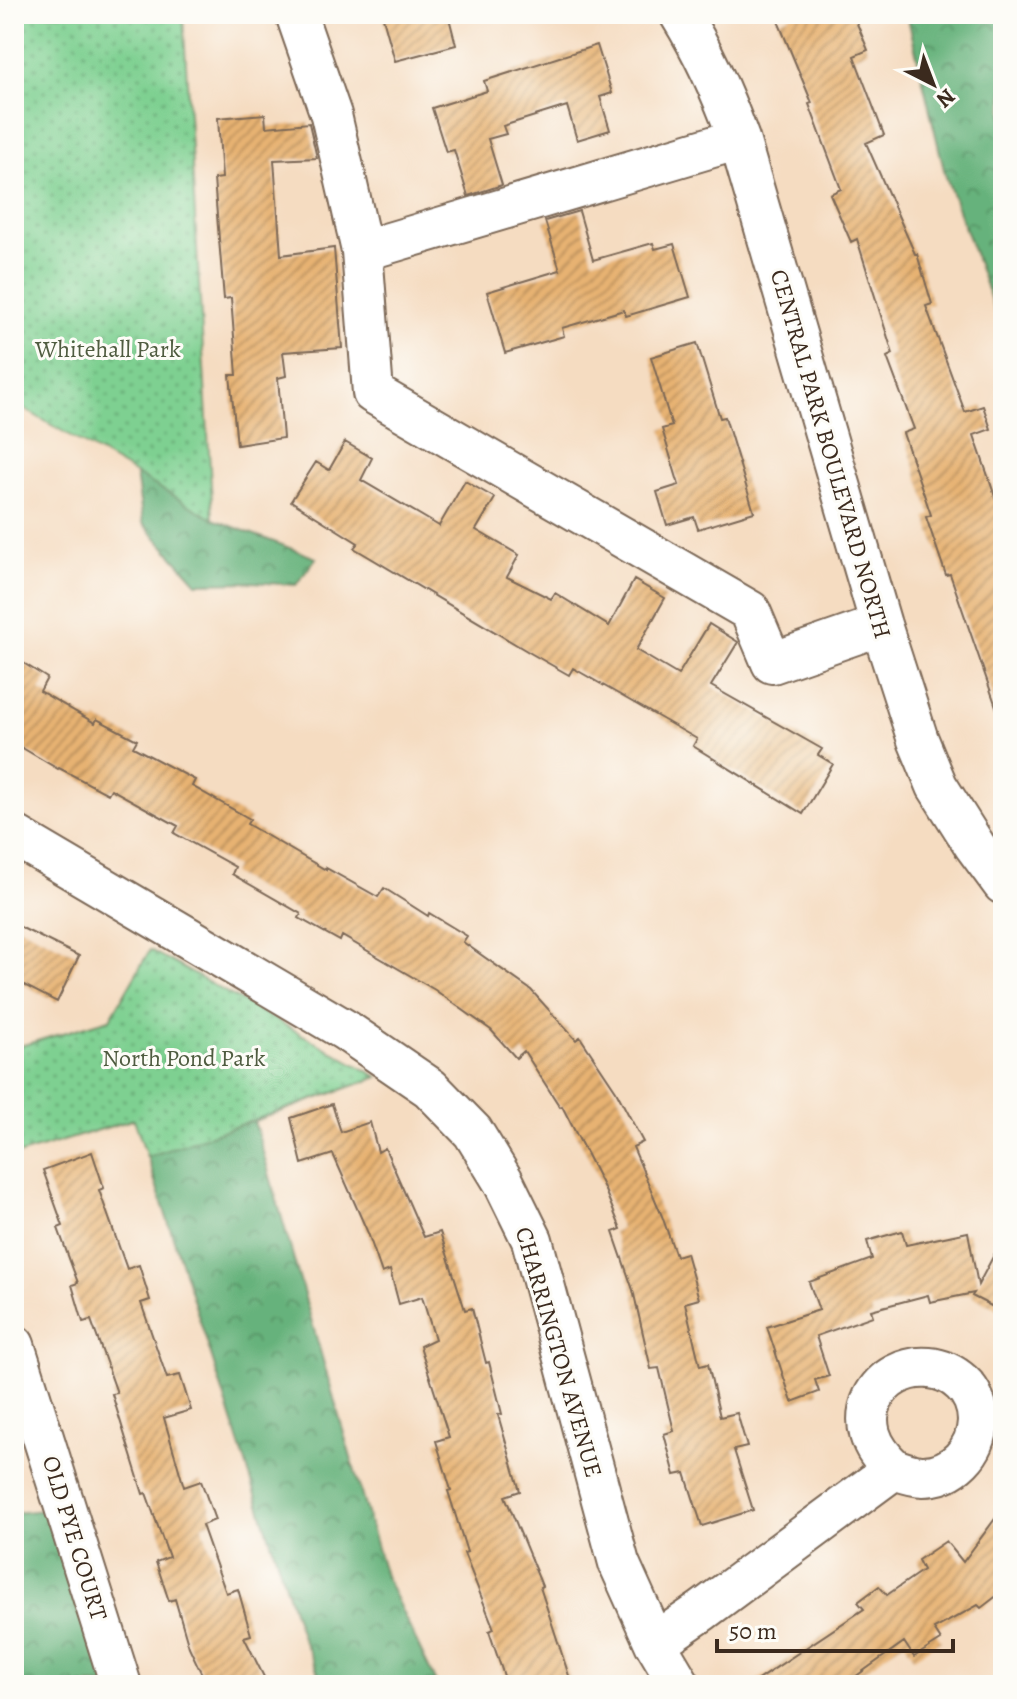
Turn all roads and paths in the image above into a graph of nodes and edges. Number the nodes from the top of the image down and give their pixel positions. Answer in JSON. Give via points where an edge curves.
{"nodes":[{"id":1,"x":296,"y":14,"type":"edge"},
{"id":2,"x":680,"y":14,"type":"edge"},
{"id":3,"x":739,"y":139,"type":"junction"},
{"id":4,"x":362,"y":251,"type":"junction"},
{"id":5,"x":881,"y":625,"type":"junction"},
{"id":6,"x":14,"y":835,"type":"edge"},
{"id":7,"x":1003,"y":884,"type":"edge"},
{"id":8,"x":14,"y":1345,"type":"edge"},
{"id":9,"x":894,"y":1469,"type":"dead end"},
{"id":10,"x":655,"y":1643,"type":"junction"},
{"id":11,"x":121,"y":1685,"type":"edge"},
{"id":12,"x":680,"y":1685,"type":"edge"}],
"edges":[{"from":1,"to":4,"type":"street","via":[[331,115]]},
{"from":2,"to":3,"type":"street","name":"CENTRAL PARK BOULEVARD NORTH","via":[[722,93]]},
{"from":3,"to":4,"type":"street"},
{"from":3,"to":5,"type":"street","name":"CENTRAL PARK BOULEVARD NORTH"},
{"from":4,"to":5,"type":"street","via":[[373,393],[750,611],[772,663]]},
{"from":5,"to":7,"type":"street","name":"CENTRAL PARK BOULEVARD NORTH","via":[[937,786]]},
{"from":6,"to":10,"type":"street","name":"CHARRINGTON AVENUE","via":[[345,1030],[430,1088],[473,1132],[532,1240],[619,1563]]},
{"from":8,"to":11,"type":"street","name":"OLD PYE COURT"},
{"from":9,"to":10,"type":"street"},
{"from":10,"to":12,"type":"street","name":"CHARRINGTON AVENUE"}]}
